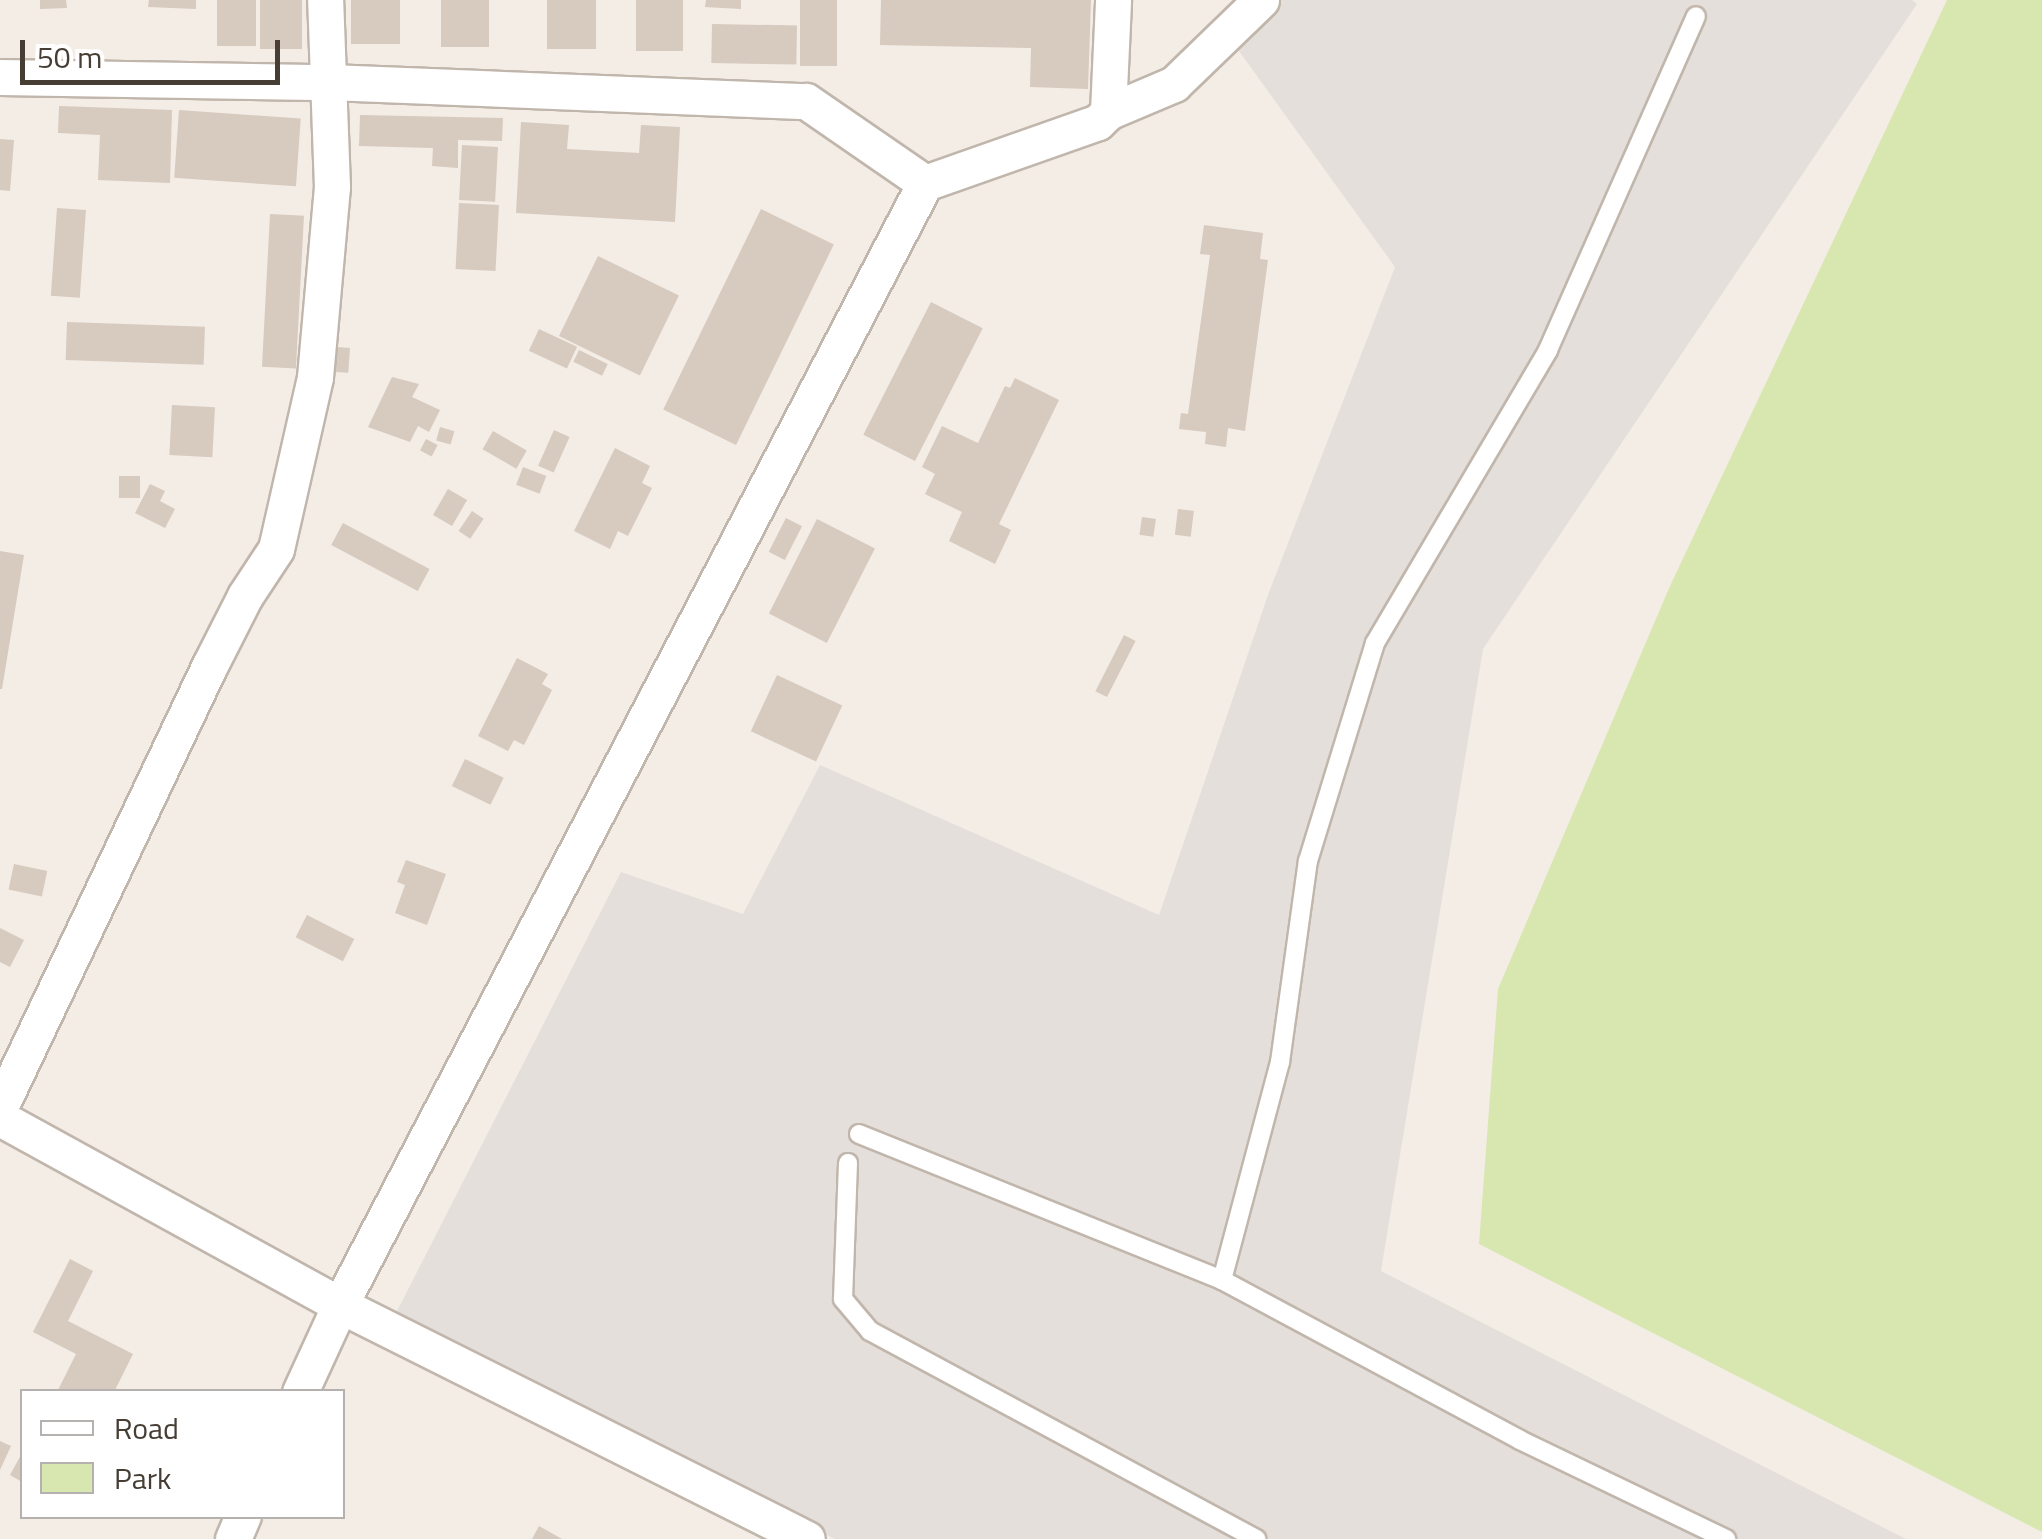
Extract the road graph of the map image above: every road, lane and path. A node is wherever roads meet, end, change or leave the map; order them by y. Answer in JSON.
{"nodes":[{"id":1,"x":326,"y":0,"type":"edge"},
{"id":2,"x":1113,"y":0,"type":"edge"},
{"id":3,"x":1261,"y":0,"type":"edge"},
{"id":4,"x":1696,"y":16,"type":"dead end"},
{"id":5,"x":0,"y":77,"type":"edge"},
{"id":6,"x":329,"y":82,"type":"junction"},
{"id":7,"x":1108,"y":112,"type":"junction"},
{"id":8,"x":925,"y":184,"type":"junction"},
{"id":9,"x":0,"y":1108,"type":"edge"},
{"id":10,"x":0,"y":1118,"type":"edge"},
{"id":11,"x":859,"y":1134,"type":"dead end"},
{"id":12,"x":848,"y":1163,"type":"dead end"},
{"id":13,"x":1222,"y":1280,"type":"junction"},
{"id":14,"x":340,"y":1305,"type":"junction"},
{"id":15,"x":301,"y":1389,"type":"edge"},
{"id":16,"x":763,"y":1528,"type":"edge"},
{"id":17,"x":807,"y":1539,"type":"edge"},
{"id":18,"x":1257,"y":1539,"type":"edge"},
{"id":19,"x":1726,"y":1539,"type":"edge"}],
"edges":[{"from":1,"to":6,"type":"street"},
{"from":2,"to":7,"type":"street"},
{"from":3,"to":7,"type":"street"},
{"from":4,"to":13,"type":"lane"},
{"from":5,"to":6,"type":"street"},
{"from":6,"to":8,"type":"street"},
{"from":6,"to":9,"type":"street"},
{"from":7,"to":8,"type":"street"},
{"from":8,"to":14,"type":"street"},
{"from":10,"to":14,"type":"street"},
{"from":11,"to":13,"type":"lane"},
{"from":12,"to":18,"type":"lane"},
{"from":13,"to":19,"type":"lane"},
{"from":14,"to":15,"type":"street"},
{"from":14,"to":16,"type":"street"},
{"from":16,"to":17,"type":"street"}]}
